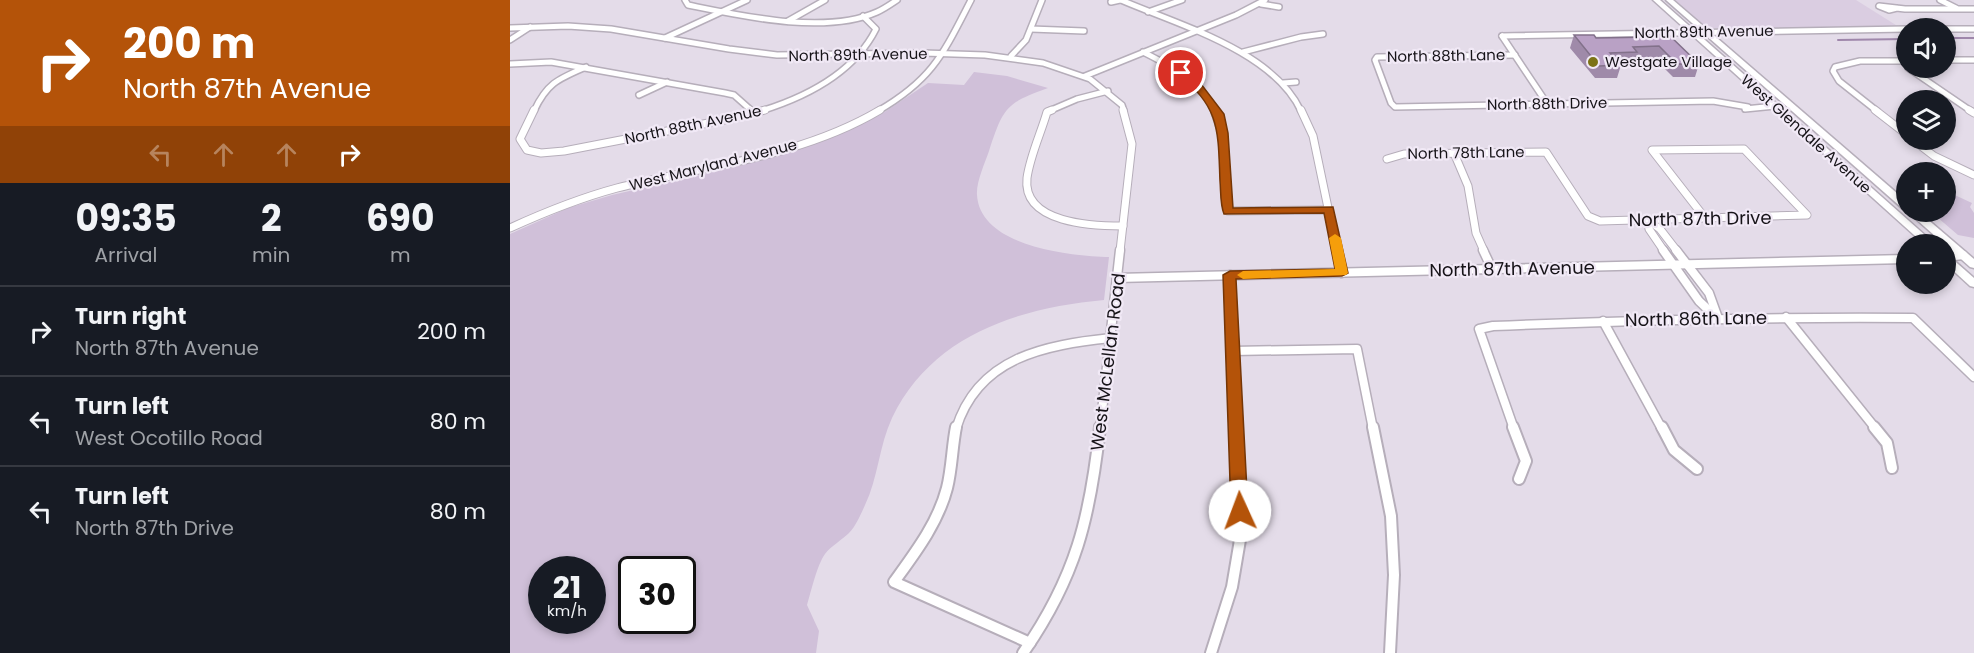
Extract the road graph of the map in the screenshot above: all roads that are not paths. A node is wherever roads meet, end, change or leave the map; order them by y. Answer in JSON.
{"nodes":[{"id":1,"x":685,"y":0,"type":"edge"},
{"id":2,"x":747,"y":0,"type":"edge"},
{"id":3,"x":825,"y":0,"type":"edge"},
{"id":4,"x":897,"y":0,"type":"edge"},
{"id":5,"x":971,"y":0,"type":"edge"},
{"id":6,"x":1042,"y":0,"type":"edge"},
{"id":7,"x":1120,"y":0,"type":"edge"},
{"id":8,"x":1182,"y":0,"type":"edge"},
{"id":9,"x":1656,"y":0,"type":"edge"},
{"id":10,"x":1669,"y":0,"type":"edge"},
{"id":11,"x":1940,"y":0,"type":"edge"},
{"id":12,"x":1111,"y":2,"type":"dead end"},
{"id":13,"x":1263,"y":2,"type":"edge"},
{"id":14,"x":1279,"y":7,"type":"dead end"},
{"id":15,"x":1897,"y":8,"type":"dead end"},
{"id":16,"x":1956,"y":9,"type":"junction"},
{"id":17,"x":1974,"y":9,"type":"edge"},
{"id":18,"x":723,"y":11,"type":"junction"},
{"id":19,"x":1148,"y":12,"type":"junction"},
{"id":20,"x":863,"y":16,"type":"junction"},
{"id":21,"x":788,"y":21,"type":"junction"},
{"id":22,"x":530,"y":27,"type":"junction"},
{"id":23,"x":510,"y":28,"type":"edge"},
{"id":24,"x":1031,"y":29,"type":"junction"},
{"id":25,"x":1896,"y":29,"type":"edge"},
{"id":26,"x":1956,"y":29,"type":"edge"},
{"id":27,"x":1084,"y":31,"type":"dead end"},
{"id":28,"x":1197,"y":31,"type":"junction"},
{"id":29,"x":1974,"y":31,"type":"edge"},
{"id":30,"x":1693,"y":33,"type":"junction"},
{"id":31,"x":1706,"y":33,"type":"junction"},
{"id":32,"x":1323,"y":34,"type":"dead end"},
{"id":33,"x":664,"y":38,"type":"junction"},
{"id":34,"x":510,"y":40,"type":"edge"},
{"id":35,"x":1143,"y":52,"type":"junction"},
{"id":36,"x":1243,"y":52,"type":"junction"},
{"id":37,"x":941,"y":54,"type":"junction"},
{"id":38,"x":858,"y":55,"type":"junction"},
{"id":39,"x":1515,"y":55,"type":"junction"},
{"id":40,"x":1011,"y":56,"type":"junction"},
{"id":41,"x":1956,"y":60,"type":"edge"},
{"id":42,"x":1974,"y":60,"type":"edge"},
{"id":43,"x":1896,"y":61,"type":"edge"},
{"id":44,"x":510,"y":64,"type":"edge"},
{"id":45,"x":586,"y":67,"type":"junction"},
{"id":46,"x":1085,"y":76,"type":"junction"},
{"id":47,"x":1923,"y":78,"type":"edge"},
{"id":48,"x":667,"y":82,"type":"junction"},
{"id":49,"x":1296,"y":82,"type":"dead end"},
{"id":50,"x":1282,"y":83,"type":"junction"},
{"id":51,"x":1108,"y":91,"type":"junction"},
{"id":52,"x":639,"y":95,"type":"dead end"},
{"id":53,"x":1548,"y":105,"type":"junction"},
{"id":54,"x":1775,"y":106,"type":"junction"},
{"id":55,"x":1791,"y":106,"type":"junction"},
{"id":56,"x":1395,"y":107,"type":"joint"},
{"id":57,"x":754,"y":113,"type":"junction"},
{"id":58,"x":1974,"y":113,"type":"edge"},
{"id":59,"x":1896,"y":126,"type":"edge"},
{"id":60,"x":1928,"y":150,"type":"edge"},
{"id":61,"x":1454,"y":153,"type":"junction"},
{"id":62,"x":1387,"y":159,"type":"dead end"},
{"id":63,"x":1974,"y":176,"type":"edge"},
{"id":64,"x":1896,"y":197,"type":"edge"},
{"id":65,"x":1329,"y":210,"type":"junction"},
{"id":66,"x":1705,"y":219,"type":"junction"},
{"id":67,"x":1593,"y":220,"type":"joint"},
{"id":68,"x":1648,"y":220,"type":"junction"},
{"id":69,"x":1925,"y":222,"type":"edge"},
{"id":70,"x":1123,"y":226,"type":"junction"},
{"id":71,"x":510,"y":228,"type":"edge"},
{"id":72,"x":1919,"y":234,"type":"edge"},
{"id":73,"x":1963,"y":255,"type":"junction"},
{"id":74,"x":1956,"y":256,"type":"edge"},
{"id":75,"x":1896,"y":259,"type":"edge"},
{"id":76,"x":1685,"y":264,"type":"junction"},
{"id":77,"x":1674,"y":265,"type":"junction"},
{"id":78,"x":1974,"y":265,"type":"edge"},
{"id":79,"x":1956,"y":267,"type":"edge"},
{"id":80,"x":1492,"y":269,"type":"junction"},
{"id":81,"x":1342,"y":273,"type":"junction"},
{"id":82,"x":1230,"y":275,"type":"junction"},
{"id":83,"x":1118,"y":278,"type":"junction"},
{"id":84,"x":1974,"y":284,"type":"edge"},
{"id":85,"x":1709,"y":293,"type":"junction"},
{"id":86,"x":1694,"y":294,"type":"junction"},
{"id":87,"x":1786,"y":317,"type":"junction"},
{"id":88,"x":1718,"y":319,"type":"junction"},
{"id":89,"x":1603,"y":321,"type":"junction"},
{"id":90,"x":1111,"y":338,"type":"junction"},
{"id":91,"x":1233,"y":351,"type":"junction"},
{"id":92,"x":1974,"y":377,"type":"edge"},
{"id":93,"x":1892,"y":468,"type":"dead end"},
{"id":94,"x":1697,"y":469,"type":"dead end"},
{"id":95,"x":1519,"y":479,"type":"dead end"},
{"id":96,"x":1026,"y":648,"type":"edge"},
{"id":97,"x":1211,"y":653,"type":"edge"},
{"id":98,"x":1390,"y":653,"type":"edge"}],
"edges":[{"from":1,"to":18,"type":"street"},
{"from":2,"to":18,"type":"street"},
{"from":3,"to":21,"type":"street"},
{"from":4,"to":20,"type":"street"},
{"from":5,"to":37,"type":"street","name":"West Maryland Avenue"},
{"from":6,"to":24,"type":"street"},
{"from":7,"to":12,"type":"street"},
{"from":7,"to":19,"type":"street"},
{"from":8,"to":19,"type":"street"},
{"from":9,"to":30,"type":"main road","name":"West Glendale Avenue"},
{"from":10,"to":31,"type":"main road","name":"West Glendale Avenue"},
{"from":11,"to":16,"type":"street"},
{"from":13,"to":14,"type":"street"},
{"from":13,"to":28,"type":"street"},
{"from":15,"to":16,"type":"street"},
{"from":16,"to":17,"type":"street"},
{"from":18,"to":21,"type":"street"},
{"from":18,"to":33,"type":"street"},
{"from":19,"to":28,"type":"street"},
{"from":20,"to":21,"type":"street"},
{"from":20,"to":38,"type":"street","name":"North 88th Avenue"},
{"from":22,"to":23,"type":"street","name":"North 89th Avenue"},
{"from":22,"to":33,"type":"street","name":"North 89th Avenue"},
{"from":22,"to":34,"type":"street"},
{"from":24,"to":27,"type":"street"},
{"from":24,"to":40,"type":"street"},
{"from":25,"to":31,"type":"street","name":"North 89th Avenue"},
{"from":26,"to":29,"type":"street"},
{"from":28,"to":35,"type":"street"},
{"from":28,"to":36,"type":"street"},
{"from":30,"to":31,"type":"street","name":"North 89th Avenue"},
{"from":30,"to":39,"type":"street","name":"North 89th Avenue"},
{"from":30,"to":54,"type":"main road","name":"West Glendale Avenue"},
{"from":31,"to":55,"type":"main road","name":"West Glendale Avenue"},
{"from":32,"to":36,"type":"street"},
{"from":33,"to":38,"type":"street","name":"North 89th Avenue"},
{"from":35,"to":46,"type":"street"},
{"from":35,"to":65,"type":"street"},
{"from":36,"to":50,"type":"street"},
{"from":37,"to":38,"type":"street","name":"North 89th Avenue"},
{"from":37,"to":40,"type":"street","name":"North 89th Avenue"},
{"from":37,"to":71,"type":"street","name":"West Maryland Avenue"},
{"from":38,"to":57,"type":"street","name":"North 88th Avenue"},
{"from":39,"to":53,"type":"street"},
{"from":39,"to":56,"type":"street","name":"North 88th Lane"},
{"from":40,"to":46,"type":"street","name":"North 89th Avenue"},
{"from":41,"to":42,"type":"street"},
{"from":43,"to":59,"type":"street"},
{"from":44,"to":45,"type":"street"},
{"from":45,"to":48,"type":"street"},
{"from":45,"to":57,"type":"street","name":"North 88th Avenue"},
{"from":46,"to":51,"type":"street","name":"West McLellan Road"},
{"from":47,"to":58,"type":"street"},
{"from":48,"to":52,"type":"street"},
{"from":48,"to":57,"type":"street"},
{"from":49,"to":50,"type":"street"},
{"from":50,"to":65,"type":"street"},
{"from":51,"to":70,"type":"street","name":"West McLellan Road"},
{"from":51,"to":70,"type":"street"},
{"from":53,"to":54,"type":"street","name":"North 88th Drive"},
{"from":53,"to":56,"type":"street","name":"North 88th Drive"},
{"from":54,"to":55,"type":"main road"},
{"from":54,"to":72,"type":"main road","name":"West Glendale Avenue"},
{"from":55,"to":64,"type":"main road","name":"West Glendale Avenue"},
{"from":60,"to":63,"type":"street"},
{"from":61,"to":62,"type":"street","name":"North 78th Lane"},
{"from":61,"to":67,"type":"street","name":"North 78th Lane"},
{"from":61,"to":80,"type":"street"},
{"from":65,"to":81,"type":"street"},
{"from":66,"to":66,"type":"street","name":"North 87th Drive"},
{"from":66,"to":68,"type":"street","name":"North 87th Drive"},
{"from":67,"to":68,"type":"street","name":"North 87th Drive"},
{"from":68,"to":76,"type":"street"},
{"from":68,"to":77,"type":"street"},
{"from":69,"to":73,"type":"main road"},
{"from":70,"to":83,"type":"street","name":"West McLellan Road"},
{"from":73,"to":74,"type":"street"},
{"from":73,"to":78,"type":"main road"},
{"from":75,"to":76,"type":"street","name":"North 87th Avenue"},
{"from":76,"to":77,"type":"street","name":"North 87th Avenue"},
{"from":76,"to":85,"type":"street"},
{"from":77,"to":80,"type":"street","name":"North 87th Avenue"},
{"from":77,"to":86,"type":"street"},
{"from":79,"to":84,"type":"main road"},
{"from":80,"to":81,"type":"street","name":"North 87th Avenue"},
{"from":81,"to":82,"type":"street","name":"North 87th Avenue"},
{"from":82,"to":83,"type":"street","name":"North 87th Avenue"},
{"from":82,"to":91,"type":"street"},
{"from":83,"to":90,"type":"street","name":"West McLellan Road"},
{"from":85,"to":86,"type":"street"},
{"from":85,"to":88,"type":"street"},
{"from":86,"to":88,"type":"street"},
{"from":87,"to":88,"type":"street","name":"North 86th Lane"},
{"from":87,"to":92,"type":"street","name":"North 86th Lane"},
{"from":87,"to":93,"type":"street"},
{"from":88,"to":89,"type":"street","name":"North 86th Lane"},
{"from":89,"to":94,"type":"street"},
{"from":89,"to":95,"type":"street","name":"North 86th Lane"},
{"from":90,"to":96,"type":"street","name":"West McLellan Road"},
{"from":90,"to":96,"type":"street"},
{"from":91,"to":97,"type":"street"},
{"from":91,"to":98,"type":"street"}]}
